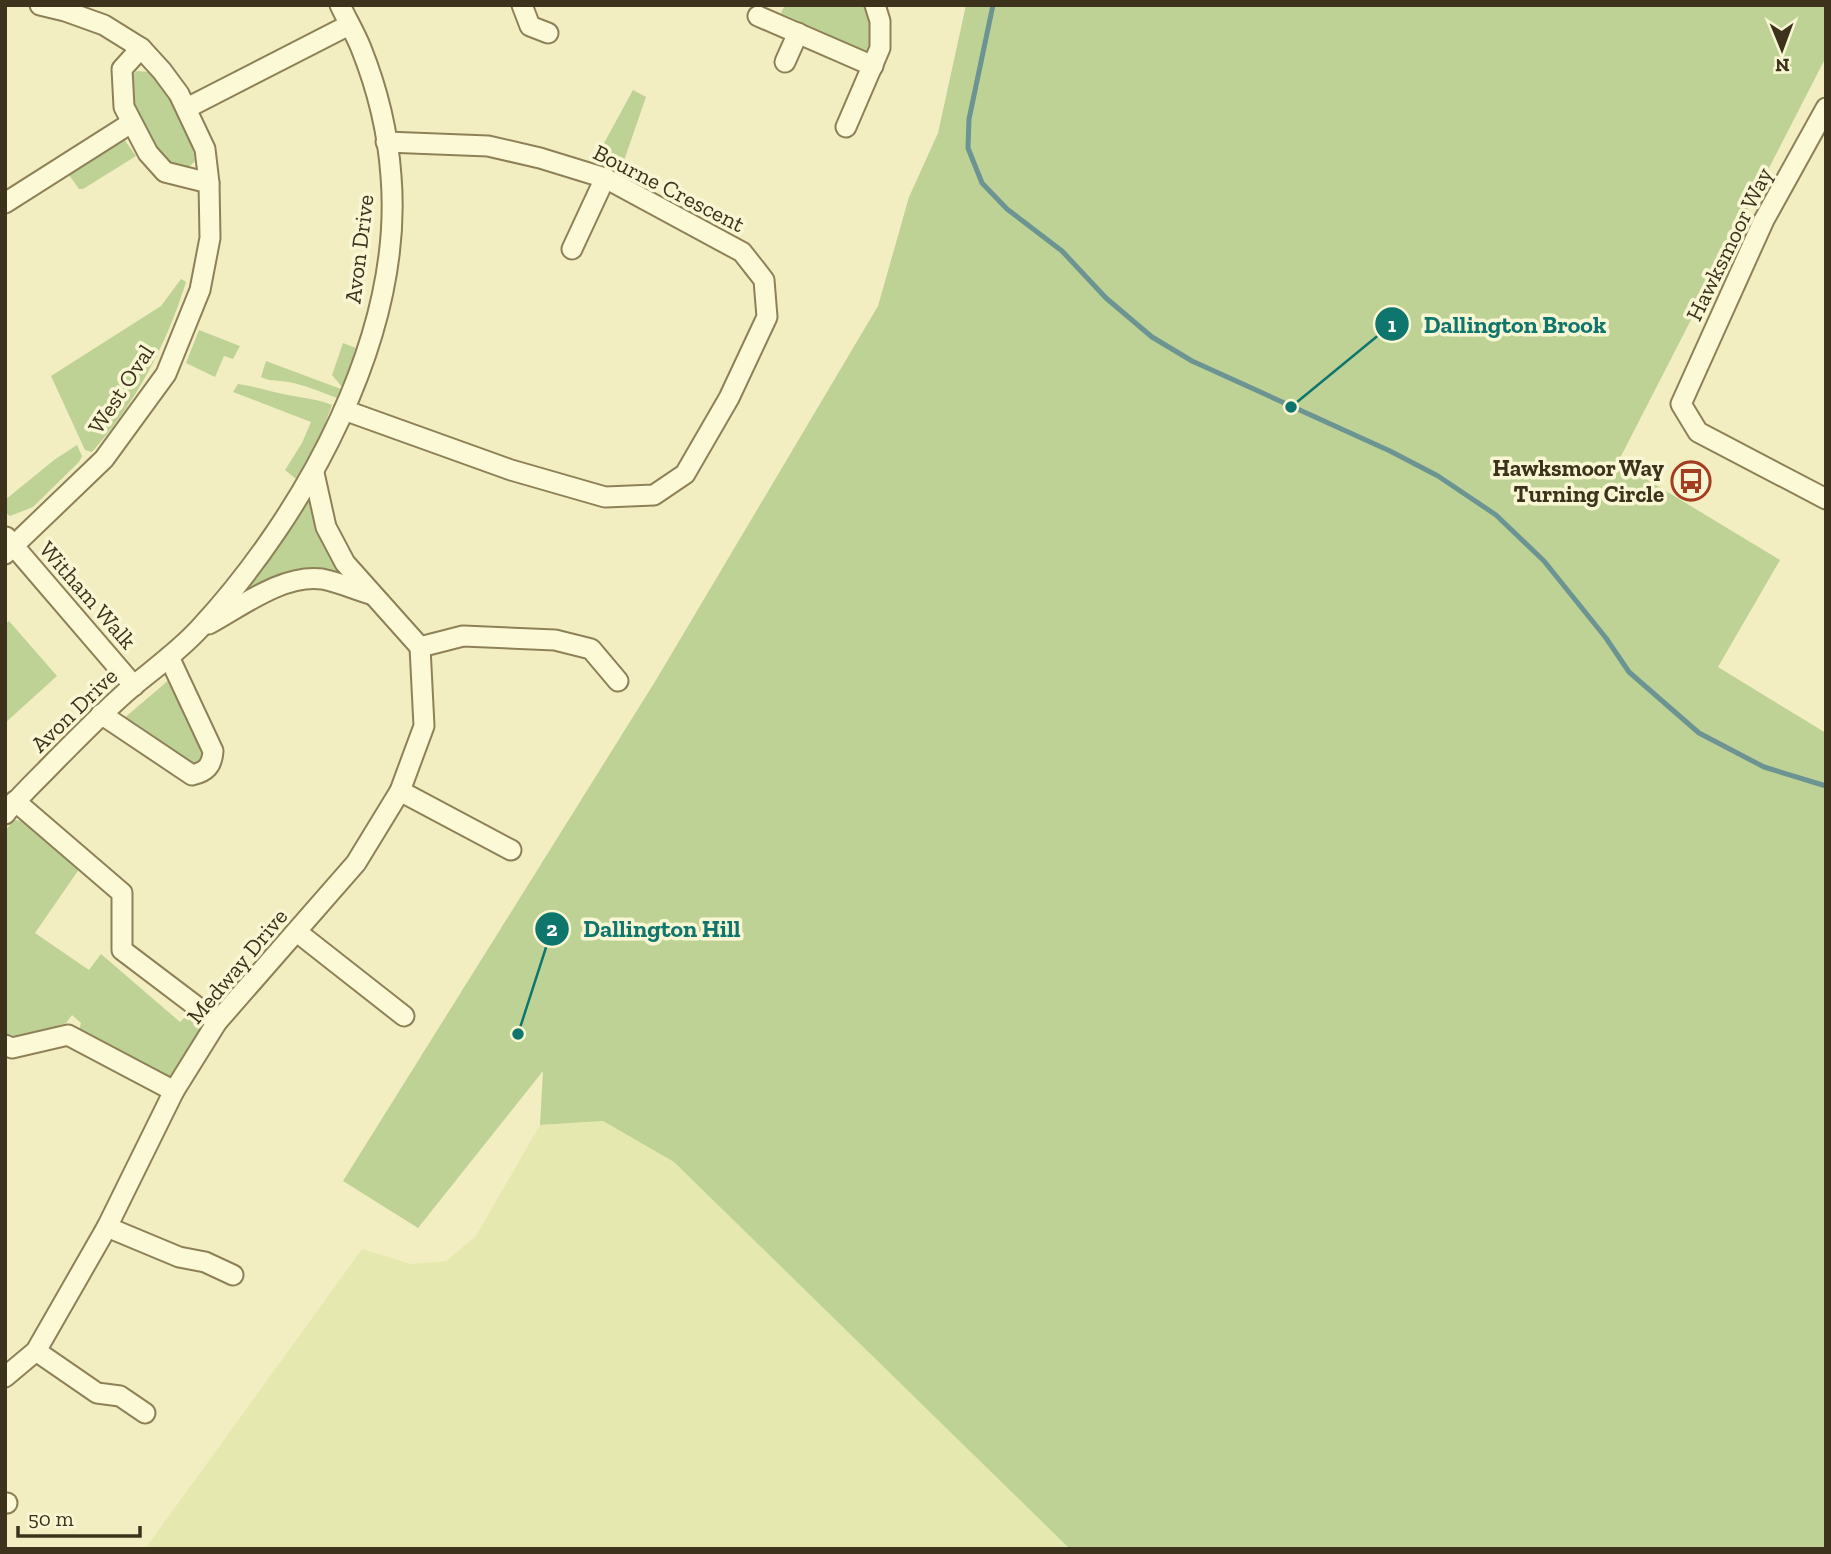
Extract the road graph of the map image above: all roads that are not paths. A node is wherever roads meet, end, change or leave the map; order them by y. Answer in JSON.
{"nodes":[{"id":1,"x":40,"y":5,"type":"edge"},
{"id":2,"x":340,"y":5,"type":"edge"},
{"id":3,"x":522,"y":5,"type":"edge"},
{"id":4,"x":875,"y":5,"type":"edge"},
{"id":5,"x":758,"y":16,"type":"dead end"},
{"id":6,"x":349,"y":25,"type":"junction"},
{"id":7,"x":548,"y":33,"type":"dead end"},
{"id":8,"x":797,"y":33,"type":"junction"},
{"id":9,"x":141,"y":48,"type":"junction"},
{"id":10,"x":785,"y":62,"type":"dead end"},
{"id":11,"x":873,"y":66,"type":"junction"},
{"id":12,"x":187,"y":108,"type":"junction"},
{"id":13,"x":1826,"y":108,"type":"edge"},
{"id":14,"x":131,"y":122,"type":"junction"},
{"id":15,"x":846,"y":127,"type":"dead end"},
{"id":16,"x":386,"y":142,"type":"junction"},
{"id":17,"x":605,"y":178,"type":"junction"},
{"id":18,"x":209,"y":183,"type":"junction"},
{"id":19,"x":5,"y":203,"type":"edge"},
{"id":20,"x":572,"y":249,"type":"dead end"},
{"id":21,"x":344,"y":410,"type":"junction"},
{"id":22,"x":314,"y":473,"type":"junction"},
{"id":23,"x":1826,"y":499,"type":"edge"},
{"id":24,"x":8,"y":546,"type":"edge"},
{"id":25,"x":371,"y":594,"type":"junction"},
{"id":26,"x":200,"y":629,"type":"junction"},
{"id":27,"x":420,"y":647,"type":"junction"},
{"id":28,"x":169,"y":657,"type":"junction"},
{"id":29,"x":618,"y":681,"type":"dead end"},
{"id":30,"x":134,"y":686,"type":"junction"},
{"id":31,"x":101,"y":714,"type":"junction"},
{"id":32,"x":400,"y":791,"type":"junction"},
{"id":33,"x":10,"y":808,"type":"edge"},
{"id":34,"x":511,"y":850,"type":"dead end"},
{"id":35,"x":297,"y":932,"type":"junction"},
{"id":36,"x":404,"y":1016,"type":"dead end"},
{"id":37,"x":217,"y":1023,"type":"junction"},
{"id":38,"x":5,"y":1045,"type":"edge"},
{"id":39,"x":174,"y":1091,"type":"junction"},
{"id":40,"x":107,"y":1227,"type":"junction"},
{"id":41,"x":233,"y":1275,"type":"dead end"},
{"id":42,"x":36,"y":1351,"type":"junction"},
{"id":43,"x":5,"y":1377,"type":"edge"},
{"id":44,"x":145,"y":1413,"type":"dead end"}],
"edges":[{"from":1,"to":9,"type":"street","name":"West Oval"},
{"from":2,"to":6,"type":"street","name":"Avon Drive"},
{"from":3,"to":7,"type":"street"},
{"from":4,"to":11,"type":"street"},
{"from":5,"to":8,"type":"street"},
{"from":6,"to":12,"type":"street"},
{"from":6,"to":16,"type":"street","name":"Avon Drive"},
{"from":8,"to":10,"type":"street"},
{"from":8,"to":11,"type":"street"},
{"from":9,"to":12,"type":"street","name":"West Oval"},
{"from":9,"to":14,"type":"street"},
{"from":11,"to":15,"type":"street"},
{"from":12,"to":18,"type":"street","name":"West Oval"},
{"from":13,"to":23,"type":"street","name":"Hawksmoor Way"},
{"from":14,"to":18,"type":"street"},
{"from":14,"to":19,"type":"street"},
{"from":16,"to":17,"type":"street","name":"Bourne Crescent"},
{"from":16,"to":21,"type":"street","name":"Avon Drive"},
{"from":17,"to":20,"type":"street"},
{"from":17,"to":21,"type":"street","name":"Bourne Crescent"},
{"from":18,"to":24,"type":"street","name":"West Oval"},
{"from":21,"to":22,"type":"street","name":"Avon Drive"},
{"from":22,"to":25,"type":"street"},
{"from":22,"to":26,"type":"street","name":"Avon Drive"},
{"from":24,"to":30,"type":"street","name":"Witham Walk"},
{"from":25,"to":26,"type":"street","name":"Avon Drive"},
{"from":25,"to":27,"type":"street"},
{"from":26,"to":28,"type":"street","name":"Avon Drive"},
{"from":27,"to":29,"type":"street"},
{"from":27,"to":32,"type":"street","name":"Medway Drive"},
{"from":28,"to":30,"type":"street","name":"Avon Drive"},
{"from":28,"to":31,"type":"street"},
{"from":30,"to":31,"type":"street","name":"Avon Drive"},
{"from":31,"to":33,"type":"street","name":"Avon Drive"},
{"from":32,"to":34,"type":"street"},
{"from":32,"to":35,"type":"street","name":"Medway Drive"},
{"from":33,"to":37,"type":"street"},
{"from":35,"to":36,"type":"street"},
{"from":35,"to":37,"type":"street","name":"Medway Drive"},
{"from":37,"to":39,"type":"street","name":"Medway Drive"},
{"from":38,"to":39,"type":"street"},
{"from":39,"to":40,"type":"street","name":"Medway Drive"},
{"from":40,"to":41,"type":"street"},
{"from":40,"to":42,"type":"street","name":"Medway Drive"},
{"from":42,"to":43,"type":"street","name":"Medway Drive"},
{"from":42,"to":44,"type":"street"}]}
